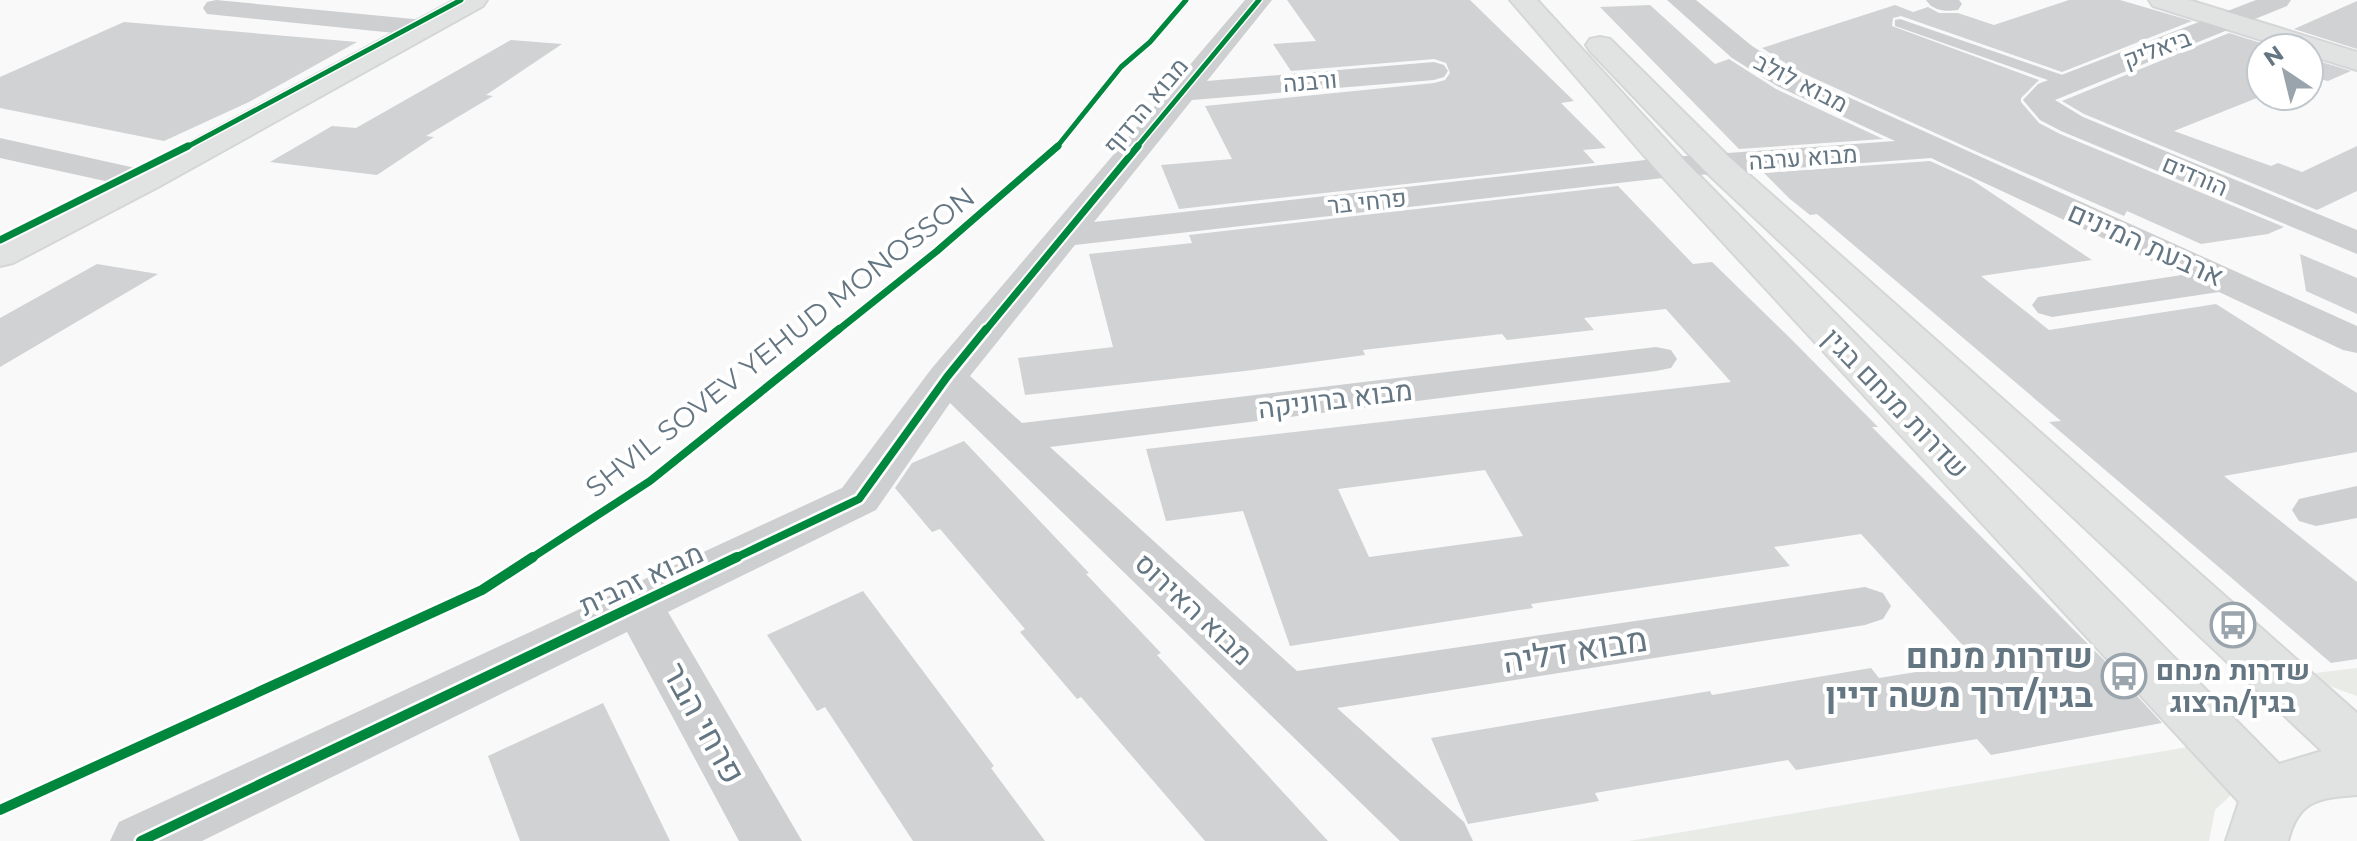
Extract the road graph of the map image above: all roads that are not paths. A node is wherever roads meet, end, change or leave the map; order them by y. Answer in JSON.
{"nodes":[{"id":1,"x":474,"y":0,"type":"edge"},
{"id":2,"x":1259,"y":0,"type":"edge"},
{"id":3,"x":1523,"y":0,"type":"edge"},
{"id":4,"x":1556,"y":0,"type":"edge"},
{"id":5,"x":1680,"y":0,"type":"edge"},
{"id":6,"x":2162,"y":0,"type":"edge"},
{"id":7,"x":2278,"y":0,"type":"edge"},
{"id":8,"x":216,"y":8,"type":"dead end"},
{"id":9,"x":2231,"y":21,"type":"junction"},
{"id":10,"x":1900,"y":23,"type":"dead end"},
{"id":11,"x":424,"y":28,"type":"junction"},
{"id":12,"x":2357,"y":61,"type":"edge"},
{"id":13,"x":1434,"y":71,"type":"dead end"},
{"id":14,"x":2068,"y":82,"type":"junction"},
{"id":15,"x":1185,"y":92,"type":"junction"},
{"id":16,"x":2038,"y":100,"type":"joint"},
{"id":17,"x":0,"y":148,"type":"edge"},
{"id":18,"x":1935,"y":148,"type":"junction"},
{"id":19,"x":1717,"y":164,"type":"junction"},
{"id":20,"x":1672,"y":167,"type":"junction"},
{"id":21,"x":146,"y":180,"type":"junction"},
{"id":22,"x":1062,"y":236,"type":"junction"},
{"id":23,"x":2357,"y":243,"type":"edge"},
{"id":24,"x":0,"y":255,"type":"edge"},
{"id":25,"x":2225,"y":280,"type":"junction"},
{"id":26,"x":2052,"y":305,"type":"dead end"},
{"id":27,"x":2357,"y":341,"type":"edge"},
{"id":28,"x":1656,"y":359,"type":"dead end"},
{"id":29,"x":947,"y":377,"type":"junction"},
{"id":30,"x":1013,"y":438,"type":"junction"},
{"id":31,"x":638,"y":605,"type":"junction"},
{"id":32,"x":1865,"y":606,"type":"dead end"},
{"id":33,"x":1285,"y":694,"type":"junction"},
{"id":34,"x":2357,"y":748,"type":"edge"},
{"id":35,"x":2357,"y":771,"type":"edge"},
{"id":36,"x":2266,"y":820,"type":"edge"},
{"id":37,"x":141,"y":841,"type":"edge"},
{"id":38,"x":771,"y":841,"type":"edge"},
{"id":39,"x":1442,"y":841,"type":"edge"}],
"edges":[{"from":1,"to":11,"type":"street"},
{"from":2,"to":15,"type":"street","name":"מבוא הרדוף"},
{"from":3,"to":20,"type":"street","name":"שדרות מנחם בגין"},
{"from":4,"to":19,"type":"street","name":"שדרות מנחם בגין"},
{"from":5,"to":18,"type":"street","name":"מבוא לולב"},
{"from":6,"to":9,"type":"street"},
{"from":7,"to":9,"type":"street","name":"ביאליק"},
{"from":8,"to":11,"type":"street"},
{"from":9,"to":12,"type":"street"},
{"from":9,"to":14,"type":"street","name":"ביאליק"},
{"from":10,"to":14,"type":"lane"},
{"from":11,"to":21,"type":"street"},
{"from":13,"to":15,"type":"street","name":"ורבנה"},
{"from":14,"to":16,"type":"street","name":"ביאליק"},
{"from":15,"to":22,"type":"street","name":"מבוא הרדוף"},
{"from":16,"to":23,"type":"street","name":"הורדים"},
{"from":17,"to":21,"type":"street"},
{"from":18,"to":19,"type":"street","name":"מבוא ערבה"},
{"from":18,"to":25,"type":"street","name":"ארבעת המינים"},
{"from":19,"to":20,"type":"street","name":"מבוא ערבה"},
{"from":19,"to":34,"type":"street","name":"שדרות מנחם בגין"},
{"from":20,"to":22,"type":"street","name":"פרחי בר"},
{"from":20,"to":36,"type":"street","name":"שדרות מנחם בגין"},
{"from":21,"to":24,"type":"street"},
{"from":22,"to":29,"type":"street","name":"מבוא זהבית"},
{"from":25,"to":26,"type":"street"},
{"from":25,"to":27,"type":"street","name":"ארבעת המינים"},
{"from":28,"to":30,"type":"street","name":"מבוא ברוניקה"},
{"from":29,"to":30,"type":"street","name":"מבוא האירוס"},
{"from":29,"to":31,"type":"street","name":"מבוא זהבית"},
{"from":30,"to":33,"type":"street","name":"מבוא האירוס"},
{"from":31,"to":37,"type":"street","name":"מבוא זהבית"},
{"from":31,"to":38,"type":"street","name":"פרחי הבר"},
{"from":32,"to":33,"type":"street","name":"מבוא דליה"},
{"from":33,"to":39,"type":"street","name":"מבוא האירוס"},
{"from":35,"to":36,"type":"street"}]}
